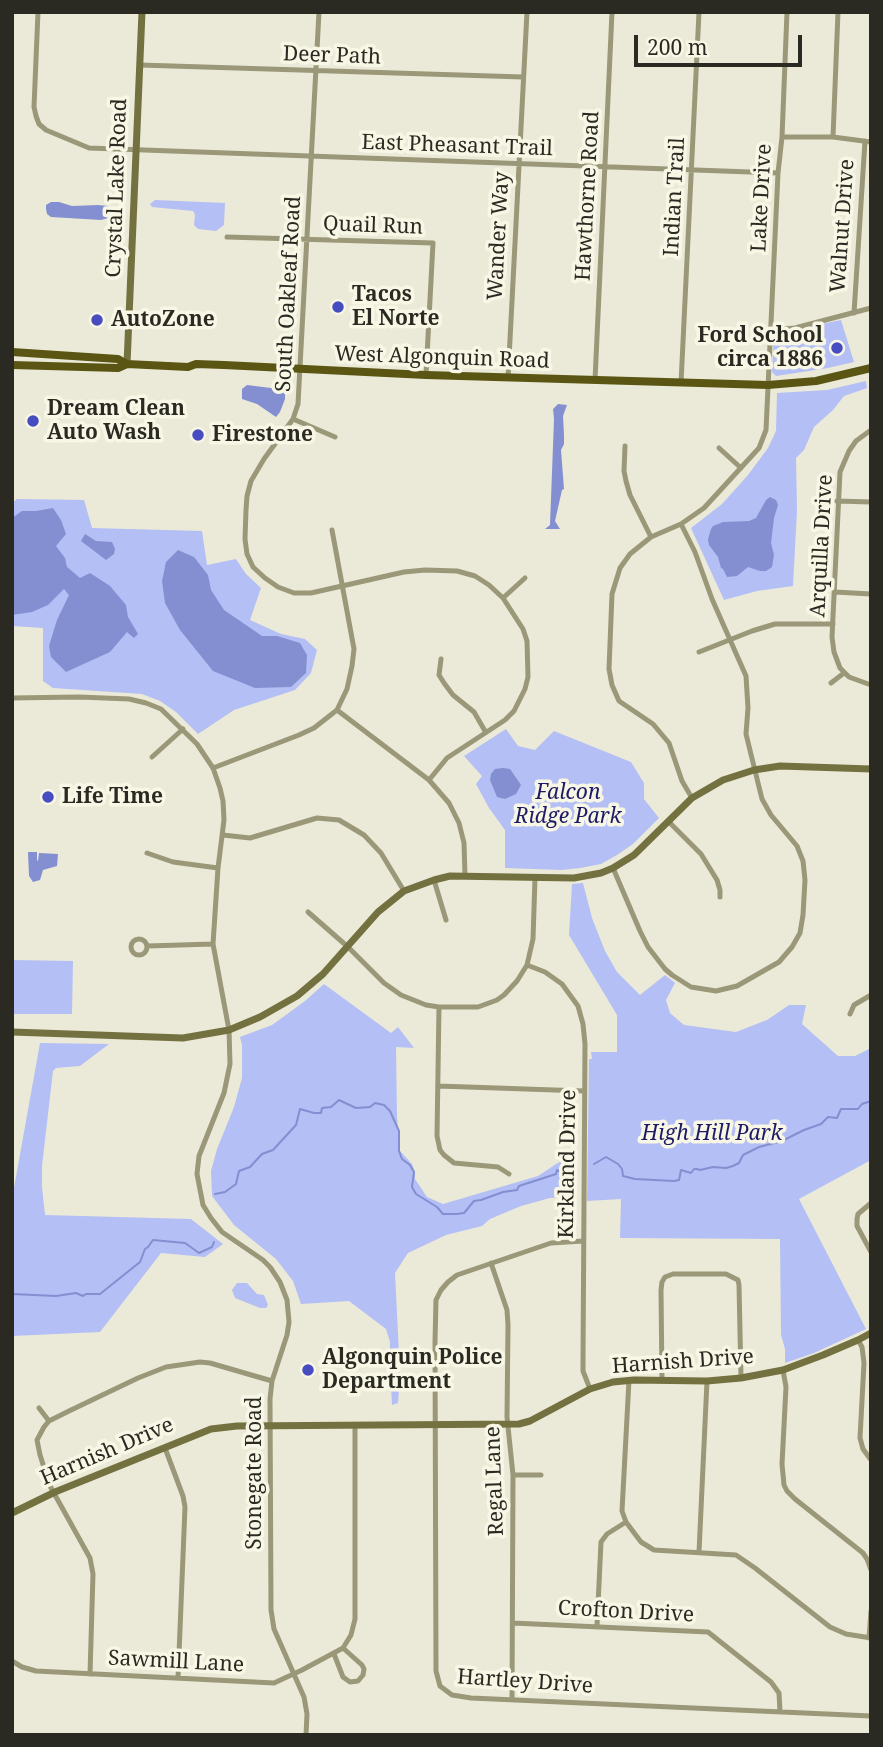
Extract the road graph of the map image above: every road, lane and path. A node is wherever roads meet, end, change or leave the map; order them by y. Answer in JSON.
{"nodes":[{"id":1,"x":38,"y":12,"type":"edge"},
{"id":2,"x":142,"y":12,"type":"edge"},
{"id":3,"x":318,"y":12,"type":"edge"},
{"id":4,"x":527,"y":12,"type":"edge"},
{"id":5,"x":612,"y":12,"type":"edge"},
{"id":6,"x":699,"y":12,"type":"edge"},
{"id":7,"x":787,"y":12,"type":"edge"},
{"id":8,"x":838,"y":12,"type":"edge"},
{"id":9,"x":140,"y":65,"type":"junction"},
{"id":10,"x":316,"y":71,"type":"junction"},
{"id":11,"x":523,"y":76,"type":"junction"},
{"id":12,"x":782,"y":137,"type":"junction"},
{"id":13,"x":833,"y":137,"type":"junction"},
{"id":14,"x":868,"y":141,"type":"edge"},
{"id":15,"x":135,"y":150,"type":"junction"},
{"id":16,"x":312,"y":158,"type":"junction"},
{"id":17,"x":518,"y":163,"type":"junction"},
{"id":18,"x":605,"y":167,"type":"junction"},
{"id":19,"x":692,"y":170,"type":"junction"},
{"id":20,"x":778,"y":173,"type":"junction"},
{"id":21,"x":227,"y":237,"type":"dead end"},
{"id":22,"x":307,"y":239,"type":"junction"},
{"id":23,"x":871,"y":308,"type":"edge"},
{"id":24,"x":854,"y":313,"type":"junction"},
{"id":25,"x":771,"y":330,"type":"junction"},
{"id":26,"x":12,"y":352,"type":"edge"},
{"id":27,"x":127,"y":364,"type":"junction"},
{"id":28,"x":12,"y":365,"type":"edge"},
{"id":29,"x":871,"y":368,"type":"edge"},
{"id":30,"x":300,"y":370,"type":"junction"},
{"id":31,"x":426,"y":375,"type":"junction"},
{"id":32,"x":508,"y":378,"type":"junction"},
{"id":33,"x":594,"y":380,"type":"junction"},
{"id":34,"x":681,"y":384,"type":"junction"},
{"id":35,"x":768,"y":385,"type":"junction"},
{"id":36,"x":293,"y":419,"type":"junction"},
{"id":37,"x":871,"y":430,"type":"edge"},
{"id":38,"x":335,"y":436,"type":"dead end"},
{"id":39,"x":625,"y":446,"type":"dead end"},
{"id":40,"x":719,"y":449,"type":"dead end"},
{"id":41,"x":741,"y":468,"type":"junction"},
{"id":42,"x":837,"y":501,"type":"junction"},
{"id":43,"x":871,"y":502,"type":"edge"},
{"id":44,"x":681,"y":524,"type":"junction"},
{"id":45,"x":332,"y":530,"type":"dead end"},
{"id":46,"x":651,"y":537,"type":"junction"},
{"id":47,"x":525,"y":578,"type":"dead end"},
{"id":48,"x":341,"y":586,"type":"junction"},
{"id":49,"x":835,"y":592,"type":"junction"},
{"id":50,"x":871,"y":594,"type":"edge"},
{"id":51,"x":503,"y":598,"type":"junction"},
{"id":52,"x":833,"y":624,"type":"junction"},
{"id":53,"x":730,"y":639,"type":"junction"},
{"id":54,"x":699,"y":652,"type":"dead end"},
{"id":55,"x":441,"y":659,"type":"dead end"},
{"id":56,"x":844,"y":673,"type":"junction"},
{"id":57,"x":831,"y":683,"type":"dead end"},
{"id":58,"x":871,"y":685,"type":"edge"},
{"id":59,"x":12,"y":698,"type":"edge"},
{"id":60,"x":337,"y":710,"type":"junction"},
{"id":61,"x":183,"y":729,"type":"junction"},
{"id":62,"x":485,"y":732,"type":"junction"},
{"id":63,"x":152,"y":757,"type":"dead end"},
{"id":64,"x":213,"y":768,"type":"junction"},
{"id":65,"x":871,"y":769,"type":"edge"},
{"id":66,"x":754,"y":770,"type":"junction"},
{"id":67,"x":429,"y":780,"type":"junction"},
{"id":68,"x":692,"y":798,"type":"junction"},
{"id":69,"x":668,"y":821,"type":"junction"},
{"id":70,"x":223,"y":835,"type":"junction"},
{"id":71,"x":147,"y":853,"type":"dead end"},
{"id":72,"x":218,"y":868,"type":"junction"},
{"id":73,"x":613,"y":868,"type":"junction"},
{"id":74,"x":465,"y":876,"type":"junction"},
{"id":75,"x":535,"y":878,"type":"junction"},
{"id":76,"x":434,"y":880,"type":"junction"},
{"id":77,"x":404,"y":891,"type":"junction"},
{"id":78,"x":720,"y":897,"type":"dead end"},
{"id":79,"x":308,"y":912,"type":"dead end"},
{"id":80,"x":446,"y":920,"type":"dead end"},
{"id":81,"x":213,"y":944,"type":"junction"},
{"id":82,"x":147,"y":946,"type":"dead end"},
{"id":83,"x":348,"y":947,"type":"junction"},
{"id":84,"x":527,"y":965,"type":"junction"},
{"id":85,"x":871,"y":995,"type":"edge"},
{"id":86,"x":439,"y":1007,"type":"junction"},
{"id":87,"x":850,"y":1014,"type":"dead end"},
{"id":88,"x":229,"y":1030,"type":"junction"},
{"id":89,"x":12,"y":1032,"type":"edge"},
{"id":90,"x":438,"y":1086,"type":"junction"},
{"id":91,"x":584,"y":1091,"type":"junction"},
{"id":92,"x":509,"y":1174,"type":"dead end"},
{"id":93,"x":871,"y":1203,"type":"edge"},
{"id":94,"x":583,"y":1241,"type":"junction"},
{"id":95,"x":871,"y":1252,"type":"edge"},
{"id":96,"x":491,"y":1263,"type":"junction"},
{"id":97,"x":871,"y":1333,"type":"edge"},
{"id":98,"x":858,"y":1340,"type":"junction"},
{"id":99,"x":783,"y":1370,"type":"junction"},
{"id":100,"x":741,"y":1378,"type":"junction"},
{"id":101,"x":629,"y":1380,"type":"junction"},
{"id":102,"x":662,"y":1380,"type":"junction"},
{"id":103,"x":272,"y":1381,"type":"junction"},
{"id":104,"x":707,"y":1381,"type":"junction"},
{"id":105,"x":590,"y":1389,"type":"junction"},
{"id":106,"x":39,"y":1408,"type":"dead end"},
{"id":107,"x":49,"y":1421,"type":"junction"},
{"id":108,"x":355,"y":1425,"type":"junction"},
{"id":109,"x":435,"y":1425,"type":"junction"},
{"id":110,"x":509,"y":1425,"type":"junction"},
{"id":111,"x":270,"y":1426,"type":"junction"},
{"id":112,"x":165,"y":1448,"type":"junction"},
{"id":113,"x":871,"y":1460,"type":"edge"},
{"id":114,"x":513,"y":1475,"type":"junction"},
{"id":115,"x":541,"y":1475,"type":"dead end"},
{"id":116,"x":55,"y":1492,"type":"junction"},
{"id":117,"x":12,"y":1513,"type":"edge"},
{"id":118,"x":626,"y":1522,"type":"junction"},
{"id":119,"x":699,"y":1552,"type":"junction"},
{"id":120,"x":871,"y":1570,"type":"edge"},
{"id":121,"x":871,"y":1611,"type":"edge"},
{"id":122,"x":513,"y":1623,"type":"junction"},
{"id":123,"x":597,"y":1626,"type":"junction"},
{"id":124,"x":870,"y":1638,"type":"edge"},
{"id":125,"x":343,"y":1648,"type":"junction"},
{"id":126,"x":334,"y":1654,"type":"junction"},
{"id":127,"x":12,"y":1661,"type":"edge"},
{"id":128,"x":294,"y":1673,"type":"junction"},
{"id":129,"x":90,"y":1674,"type":"junction"},
{"id":130,"x":178,"y":1678,"type":"junction"},
{"id":131,"x":512,"y":1700,"type":"junction"},
{"id":132,"x":780,"y":1712,"type":"junction"},
{"id":133,"x":871,"y":1716,"type":"edge"},
{"id":134,"x":306,"y":1735,"type":"edge"}],
"edges":[{"from":1,"to":15,"type":"street","name":"East Pheasant Trail"},
{"from":2,"to":9,"type":"street","name":"Crystal Lake Road"},
{"from":3,"to":10,"type":"street","name":"South Oakleaf Road"},
{"from":4,"to":11,"type":"street","name":"Wander Way"},
{"from":5,"to":18,"type":"street","name":"Hawthorne Road"},
{"from":6,"to":19,"type":"street","name":"Indian Trail"},
{"from":7,"to":12,"type":"street","name":"Lake Drive"},
{"from":8,"to":13,"type":"street"},
{"from":9,"to":10,"type":"street","name":"Deer Path"},
{"from":9,"to":15,"type":"street","name":"Crystal Lake Road"},
{"from":10,"to":11,"type":"street","name":"Deer Path"},
{"from":10,"to":16,"type":"street","name":"South Oakleaf Road"},
{"from":11,"to":17,"type":"street","name":"Wander Way"},
{"from":12,"to":13,"type":"street"},
{"from":12,"to":20,"type":"street","name":"Lake Drive"},
{"from":13,"to":14,"type":"street"},
{"from":14,"to":24,"type":"street","name":"Walnut Drive"},
{"from":15,"to":16,"type":"street","name":"East Pheasant Trail"},
{"from":15,"to":27,"type":"street","name":"Crystal Lake Road"},
{"from":16,"to":17,"type":"street","name":"East Pheasant Trail"},
{"from":16,"to":22,"type":"street","name":"South Oakleaf Road"},
{"from":17,"to":18,"type":"street","name":"East Pheasant Trail"},
{"from":17,"to":32,"type":"street","name":"Wander Way"},
{"from":18,"to":19,"type":"street","name":"East Pheasant Trail"},
{"from":18,"to":33,"type":"street","name":"Hawthorne Road"},
{"from":19,"to":20,"type":"street","name":"East Pheasant Trail"},
{"from":19,"to":34,"type":"street","name":"Indian Trail"},
{"from":20,"to":25,"type":"street","name":"Lake Drive"},
{"from":21,"to":22,"type":"street","name":"Quail Run"},
{"from":22,"to":30,"type":"street","name":"South Oakleaf Road"},
{"from":22,"to":31,"type":"street","name":"Quail Run"},
{"from":23,"to":24,"type":"street"},
{"from":24,"to":25,"type":"street"},
{"from":25,"to":35,"type":"street","name":"Lake Drive"},
{"from":26,"to":27,"type":"main road"},
{"from":27,"to":28,"type":"main road","name":"West Algonquin Road"},
{"from":27,"to":30,"type":"main road","name":"West Algonquin Road"},
{"from":29,"to":35,"type":"main road","name":"West Algonquin Road"},
{"from":30,"to":31,"type":"main road","name":"West Algonquin Road"},
{"from":30,"to":36,"type":"street","name":"South Oakleaf Road"},
{"from":31,"to":32,"type":"main road","name":"West Algonquin Road"},
{"from":32,"to":33,"type":"main road","name":"West Algonquin Road"},
{"from":33,"to":34,"type":"main road","name":"West Algonquin Road"},
{"from":34,"to":35,"type":"main road","name":"West Algonquin Road"},
{"from":35,"to":41,"type":"street","name":"Lake Drive"},
{"from":36,"to":38,"type":"street"},
{"from":36,"to":48,"type":"street","name":"South Oakleaf Road"},
{"from":37,"to":42,"type":"street","name":"Arquilla Drive"},
{"from":39,"to":46,"type":"street"},
{"from":40,"to":41,"type":"street"},
{"from":41,"to":44,"type":"street","name":"Lake Drive"},
{"from":42,"to":43,"type":"street"},
{"from":42,"to":49,"type":"street","name":"Arquilla Drive"},
{"from":44,"to":46,"type":"street","name":"Lake Drive"},
{"from":44,"to":53,"type":"street"},
{"from":45,"to":48,"type":"street"},
{"from":46,"to":68,"type":"street"},
{"from":47,"to":51,"type":"street"},
{"from":48,"to":51,"type":"street","name":"South Oakleaf Road"},
{"from":48,"to":60,"type":"street"},
{"from":49,"to":50,"type":"street"},
{"from":49,"to":52,"type":"street","name":"Arquilla Drive"},
{"from":51,"to":62,"type":"street","name":"South Oakleaf Road"},
{"from":52,"to":53,"type":"street"},
{"from":52,"to":56,"type":"street","name":"Arquilla Drive"},
{"from":53,"to":54,"type":"street"},
{"from":53,"to":66,"type":"street"},
{"from":55,"to":62,"type":"street"},
{"from":56,"to":57,"type":"street"},
{"from":56,"to":58,"type":"street"},
{"from":59,"to":61,"type":"street","name":"Stonegate Road"},
{"from":60,"to":64,"type":"street"},
{"from":60,"to":67,"type":"street"},
{"from":61,"to":63,"type":"street"},
{"from":61,"to":64,"type":"street","name":"Stonegate Road"},
{"from":62,"to":67,"type":"street","name":"South Oakleaf Road"},
{"from":64,"to":70,"type":"street","name":"Stonegate Road"},
{"from":65,"to":66,"type":"street"},
{"from":66,"to":68,"type":"street"},
{"from":66,"to":73,"type":"street"},
{"from":67,"to":74,"type":"street"},
{"from":68,"to":69,"type":"street"},
{"from":69,"to":73,"type":"street"},
{"from":69,"to":78,"type":"street"},
{"from":70,"to":72,"type":"street","name":"Stonegate Road"},
{"from":70,"to":77,"type":"street"},
{"from":71,"to":72,"type":"street"},
{"from":72,"to":81,"type":"street","name":"Stonegate Road"},
{"from":73,"to":75,"type":"street"},
{"from":74,"to":75,"type":"street"},
{"from":74,"to":76,"type":"street"},
{"from":75,"to":84,"type":"street"},
{"from":76,"to":77,"type":"street"},
{"from":76,"to":80,"type":"street"},
{"from":77,"to":83,"type":"street"},
{"from":79,"to":83,"type":"street"},
{"from":81,"to":82,"type":"street"},
{"from":81,"to":88,"type":"street","name":"Stonegate Road"},
{"from":83,"to":86,"type":"street"},
{"from":83,"to":88,"type":"street"},
{"from":84,"to":86,"type":"street"},
{"from":84,"to":91,"type":"street","name":"Kirkland Drive"},
{"from":85,"to":87,"type":"street"},
{"from":86,"to":90,"type":"street"},
{"from":88,"to":89,"type":"street"},
{"from":88,"to":103,"type":"street","name":"Stonegate Road"},
{"from":90,"to":91,"type":"street"},
{"from":90,"to":92,"type":"street"},
{"from":91,"to":94,"type":"street","name":"Kirkland Drive"},
{"from":93,"to":95,"type":"street"},
{"from":94,"to":96,"type":"street","name":"Hartley Drive"},
{"from":94,"to":105,"type":"street","name":"Kirkland Drive"},
{"from":96,"to":109,"type":"street","name":"Hartley Drive"},
{"from":96,"to":110,"type":"street","name":"Regal Lane"},
{"from":97,"to":98,"type":"street","name":"Harnish Drive"},
{"from":98,"to":99,"type":"street","name":"Harnish Drive"},
{"from":98,"to":113,"type":"street"},
{"from":99,"to":100,"type":"street","name":"Harnish Drive"},
{"from":99,"to":120,"type":"street"},
{"from":100,"to":102,"type":"street"},
{"from":100,"to":104,"type":"street","name":"Harnish Drive"},
{"from":101,"to":102,"type":"street","name":"Harnish Drive"},
{"from":101,"to":105,"type":"street","name":"Harnish Drive"},
{"from":101,"to":118,"type":"street"},
{"from":102,"to":104,"type":"street","name":"Harnish Drive"},
{"from":103,"to":107,"type":"street"},
{"from":103,"to":111,"type":"street","name":"Stonegate Road"},
{"from":104,"to":119,"type":"street"},
{"from":105,"to":110,"type":"street","name":"Harnish Drive"},
{"from":106,"to":107,"type":"street"},
{"from":107,"to":116,"type":"street"},
{"from":108,"to":109,"type":"street","name":"Harnish Drive"},
{"from":108,"to":111,"type":"street","name":"Harnish Drive"},
{"from":108,"to":125,"type":"street"},
{"from":109,"to":110,"type":"street","name":"Harnish Drive"},
{"from":109,"to":131,"type":"street","name":"Hartley Drive"},
{"from":110,"to":114,"type":"street","name":"Regal Lane"},
{"from":111,"to":112,"type":"street","name":"Harnish Drive"},
{"from":111,"to":128,"type":"street","name":"Stonegate Road"},
{"from":112,"to":116,"type":"street","name":"Harnish Drive"},
{"from":112,"to":130,"type":"street"},
{"from":114,"to":115,"type":"street"},
{"from":114,"to":122,"type":"street","name":"Regal Lane"},
{"from":116,"to":117,"type":"street","name":"Harnish Drive"},
{"from":116,"to":129,"type":"street"},
{"from":118,"to":119,"type":"street"},
{"from":118,"to":123,"type":"street"},
{"from":119,"to":124,"type":"street"},
{"from":121,"to":124,"type":"street"},
{"from":122,"to":123,"type":"street","name":"Crofton Drive"},
{"from":122,"to":131,"type":"street","name":"Regal Lane"},
{"from":123,"to":132,"type":"street","name":"Crofton Drive"},
{"from":125,"to":126,"type":"street","name":"Sawmill Lane"},
{"from":125,"to":126,"type":"street"},
{"from":126,"to":128,"type":"street","name":"Sawmill Lane"},
{"from":127,"to":129,"type":"street","name":"Sawmill Lane"},
{"from":128,"to":130,"type":"street","name":"Sawmill Lane"},
{"from":128,"to":134,"type":"street","name":"Stonegate Road"},
{"from":129,"to":130,"type":"street","name":"Sawmill Lane"},
{"from":131,"to":132,"type":"street","name":"Hartley Drive"},
{"from":132,"to":133,"type":"street","name":"Hartley Drive"}]}
